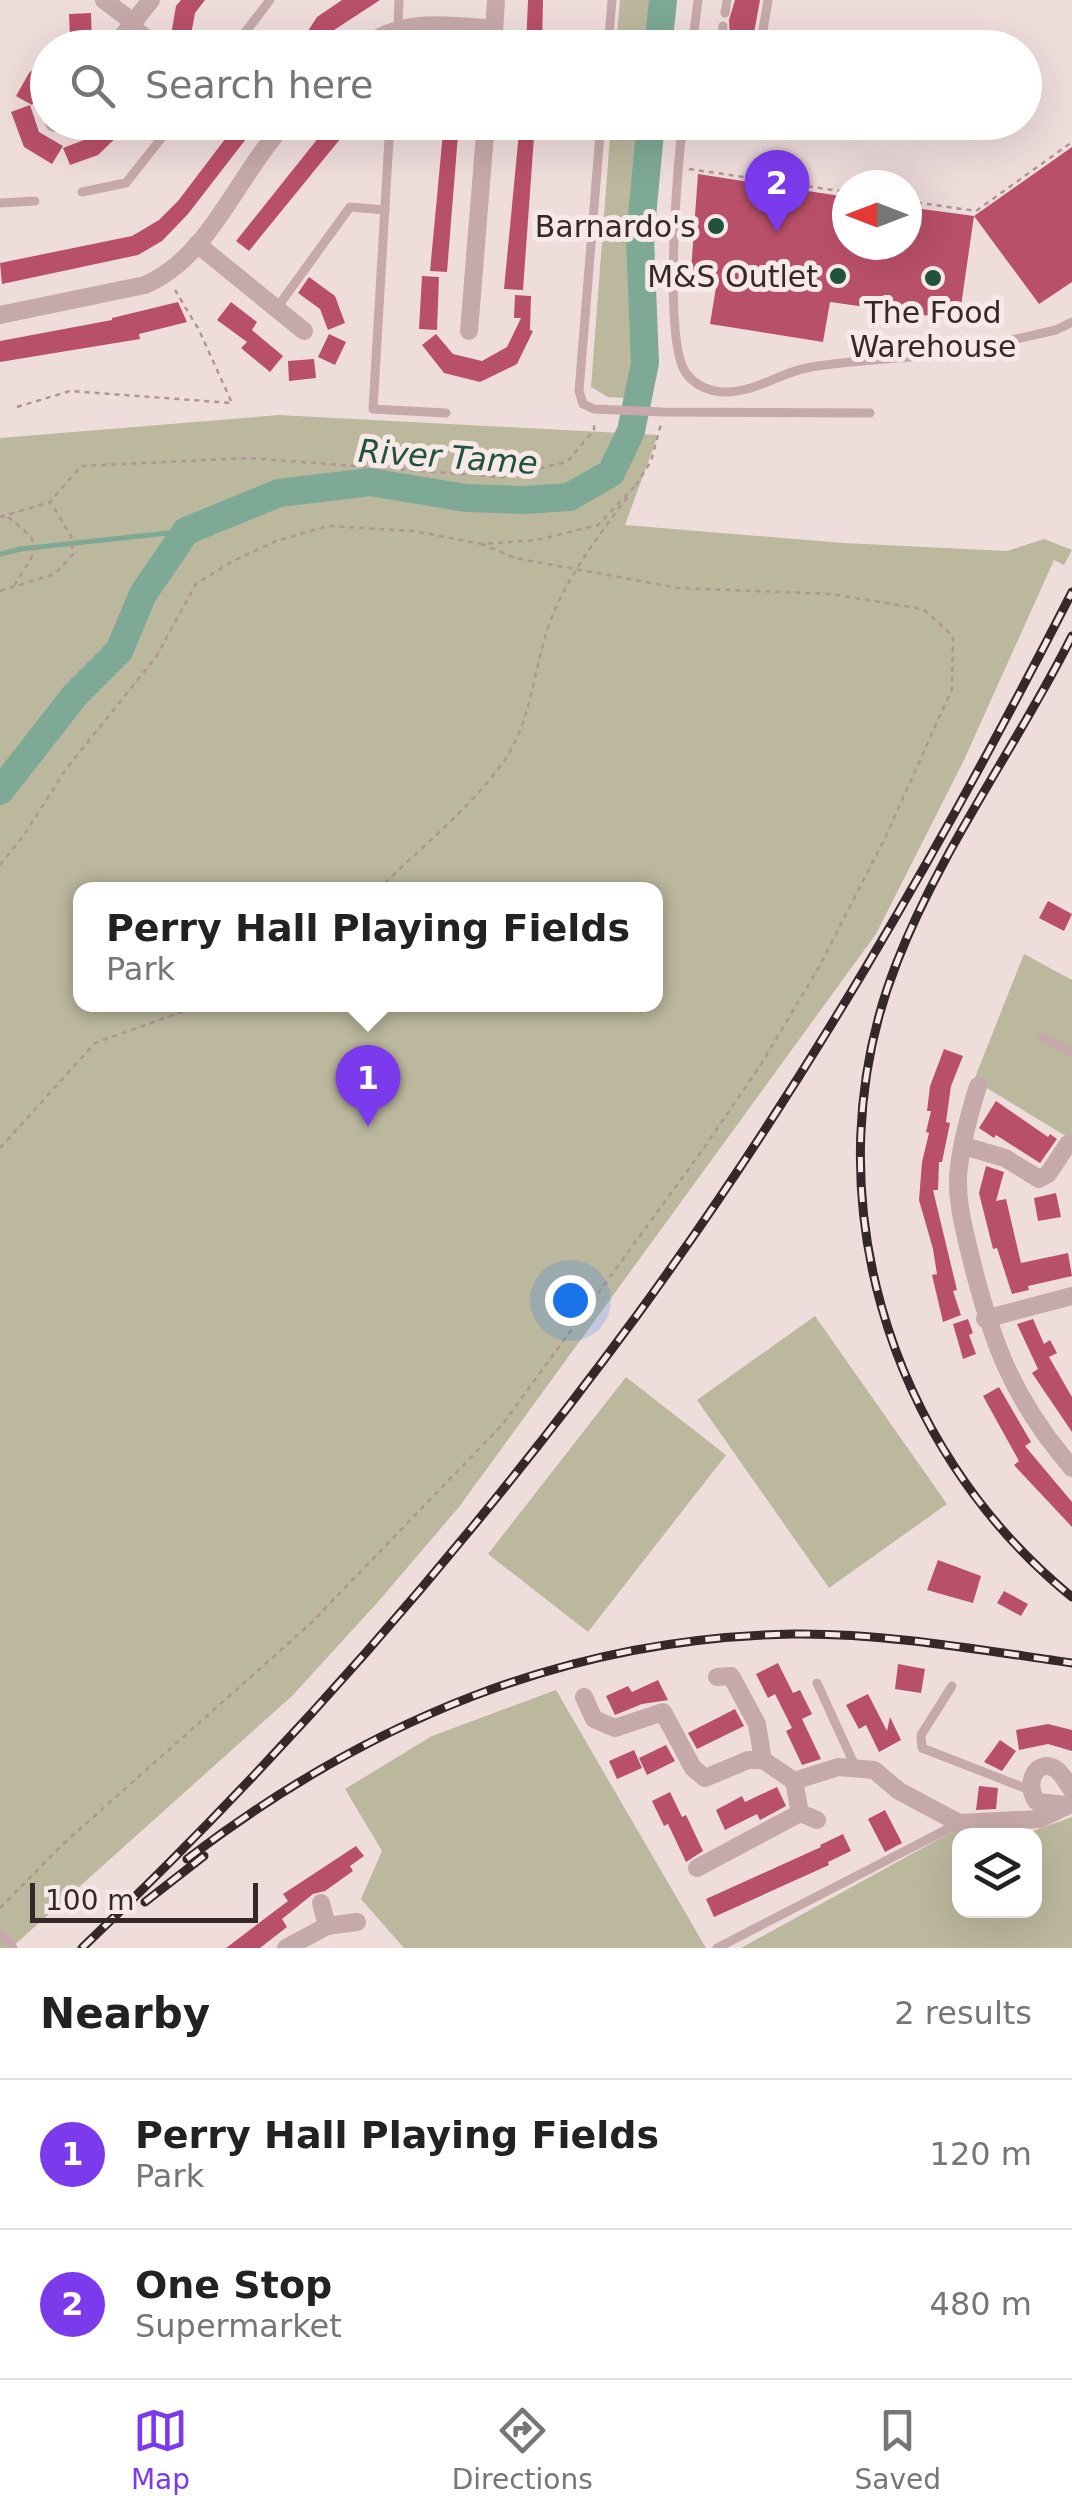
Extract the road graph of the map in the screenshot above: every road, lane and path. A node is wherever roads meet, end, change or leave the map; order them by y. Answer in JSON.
{"nodes":[{"id":1,"x":104,"y":0,"type":"edge"},
{"id":2,"x":151,"y":0,"type":"edge"},
{"id":3,"x":270,"y":0,"type":"edge"},
{"id":4,"x":399,"y":0,"type":"edge"},
{"id":5,"x":496,"y":0,"type":"edge"},
{"id":6,"x":612,"y":0,"type":"edge"},
{"id":7,"x":698,"y":0,"type":"edge"},
{"id":8,"x":727,"y":0,"type":"edge"},
{"id":9,"x":768,"y":0,"type":"edge"},
{"id":10,"x":725,"y":13,"type":"dead end"},
{"id":11,"x":133,"y":22,"type":"junction"},
{"id":12,"x":722,"y":26,"type":"dead end"},
{"id":13,"x":127,"y":30,"type":"edge"},
{"id":14,"x":143,"y":30,"type":"edge"},
{"id":15,"x":246,"y":30,"type":"edge"},
{"id":16,"x":396,"y":30,"type":"edge"},
{"id":17,"x":419,"y":30,"type":"edge"},
{"id":18,"x":464,"y":30,"type":"edge"},
{"id":19,"x":494,"y":30,"type":"edge"},
{"id":20,"x":610,"y":30,"type":"edge"},
{"id":21,"x":694,"y":30,"type":"edge"},
{"id":22,"x":722,"y":30,"type":"edge"},
{"id":23,"x":763,"y":30,"type":"edge"},
{"id":24,"x":160,"y":140,"type":"edge"},
{"id":25,"x":268,"y":140,"type":"edge"},
{"id":26,"x":389,"y":140,"type":"edge"},
{"id":27,"x":485,"y":140,"type":"edge"},
{"id":28,"x":600,"y":140,"type":"edge"},
{"id":29,"x":681,"y":140,"type":"edge"},
{"id":30,"x":1072,"y":142,"type":"edge"},
{"id":31,"x":678,"y":168,"type":"junction"},
{"id":32,"x":832,"y":190,"type":"edge"},
{"id":33,"x":82,"y":192,"type":"dead end"},
{"id":34,"x":34,"y":201,"type":"dead end"},
{"id":35,"x":0,"y":202,"type":"edge"},
{"id":36,"x":922,"y":203,"type":"edge"},
{"id":37,"x":385,"y":210,"type":"junction"},
{"id":38,"x":197,"y":244,"type":"junction"},
{"id":39,"x":166,"y":276,"type":"junction"},
{"id":40,"x":276,"y":309,"type":"junction"},
{"id":41,"x":0,"y":316,"type":"edge"},
{"id":42,"x":1072,"y":322,"type":"edge"},
{"id":43,"x":469,"y":331,"type":"dead end"},
{"id":44,"x":304,"y":332,"type":"dead end"},
{"id":45,"x":16,"y":407,"type":"dead end"},
{"id":46,"x":664,"y":412,"type":"junction"},
{"id":47,"x":446,"y":413,"type":"dead end"},
{"id":48,"x":870,"y":414,"type":"dead end"},
{"id":49,"x":594,"y":430,"type":"dead end"},
{"id":50,"x":637,"y":484,"type":"junction"},
{"id":51,"x":50,"y":502,"type":"junction"},
{"id":52,"x":3,"y":516,"type":"edge"},
{"id":53,"x":482,"y":544,"type":"junction"},
{"id":54,"x":576,"y":570,"type":"junction"},
{"id":55,"x":13,"y":587,"type":"junction"},
{"id":56,"x":0,"y":592,"type":"edge"},
{"id":57,"x":0,"y":865,"type":"edge"},
{"id":58,"x":386,"y":882,"type":"edge"},
{"id":59,"x":182,"y":1012,"type":"edge"},
{"id":60,"x":1041,"y":1036,"type":"dead end"},
{"id":61,"x":1072,"y":1053,"type":"edge"},
{"id":62,"x":978,"y":1086,"type":"dead end"},
{"id":63,"x":1068,"y":1144,"type":"dead end"},
{"id":64,"x":964,"y":1146,"type":"junction"},
{"id":65,"x":0,"y":1148,"type":"edge"},
{"id":66,"x":1072,"y":1296,"type":"edge"},
{"id":67,"x":985,"y":1319,"type":"junction"},
{"id":68,"x":1072,"y":1468,"type":"edge"},
{"id":69,"x":717,"y":1677,"type":"dead end"},
{"id":70,"x":817,"y":1684,"type":"dead end"},
{"id":71,"x":952,"y":1686,"type":"dead end"},
{"id":72,"x":584,"y":1697,"type":"dead end"},
{"id":73,"x":764,"y":1760,"type":"junction"},
{"id":74,"x":856,"y":1768,"type":"junction"},
{"id":75,"x":794,"y":1781,"type":"junction"},
{"id":76,"x":1030,"y":1790,"type":"junction"},
{"id":77,"x":1071,"y":1800,"type":"edge"},
{"id":78,"x":958,"y":1824,"type":"junction"},
{"id":79,"x":697,"y":1868,"type":"dead end"},
{"id":80,"x":320,"y":1903,"type":"dead end"},
{"id":81,"x":0,"y":1908,"type":"edge"},
{"id":82,"x":357,"y":1922,"type":"dead end"},
{"id":83,"x":327,"y":1926,"type":"junction"},
{"id":84,"x":0,"y":1932,"type":"edge"},
{"id":85,"x":12,"y":1948,"type":"edge"},
{"id":86,"x":286,"y":1948,"type":"edge"},
{"id":87,"x":717,"y":1948,"type":"edge"}],
"edges":[{"from":1,"to":11,"type":"street"},
{"from":2,"to":11,"type":"street"},
{"from":3,"to":15,"type":"lane"},
{"from":4,"to":16,"type":"lane"},
{"from":5,"to":19,"type":"street"},
{"from":6,"to":20,"type":"lane"},
{"from":7,"to":21,"type":"lane"},
{"from":8,"to":10,"type":"lane"},
{"from":9,"to":23,"type":"lane"},
{"from":11,"to":13,"type":"street"},
{"from":11,"to":14,"type":"lane"},
{"from":12,"to":22,"type":"lane"},
{"from":17,"to":18,"type":"street"},
{"from":24,"to":33,"type":"lane"},
{"from":25,"to":38,"type":"street"},
{"from":26,"to":37,"type":"lane"},
{"from":27,"to":43,"type":"street"},
{"from":28,"to":46,"type":"lane"},
{"from":29,"to":31,"type":"lane"},
{"from":30,"to":36,"type":"path"},
{"from":31,"to":32,"type":"path"},
{"from":31,"to":42,"type":"lane"},
{"from":34,"to":35,"type":"lane"},
{"from":37,"to":40,"type":"lane"},
{"from":37,"to":47,"type":"lane"},
{"from":38,"to":39,"type":"street"},
{"from":38,"to":40,"type":"street"},
{"from":39,"to":41,"type":"street"},
{"from":39,"to":45,"type":"path"},
{"from":40,"to":44,"type":"street"},
{"from":46,"to":48,"type":"lane"},
{"from":46,"to":50,"type":"path"},
{"from":49,"to":51,"type":"path"},
{"from":50,"to":53,"type":"path"},
{"from":50,"to":54,"type":"path"},
{"from":51,"to":52,"type":"path"},
{"from":51,"to":55,"type":"path"},
{"from":52,"to":55,"type":"path"},
{"from":53,"to":54,"type":"path"},
{"from":53,"to":57,"type":"path"},
{"from":54,"to":58,"type":"path"},
{"from":54,"to":81,"type":"path"},
{"from":55,"to":56,"type":"path"},
{"from":59,"to":65,"type":"path"},
{"from":60,"to":61,"type":"lane"},
{"from":62,"to":64,"type":"street"},
{"from":63,"to":64,"type":"street"},
{"from":64,"to":67,"type":"street"},
{"from":66,"to":67,"type":"street"},
{"from":67,"to":68,"type":"street"},
{"from":69,"to":73,"type":"street"},
{"from":70,"to":74,"type":"lane"},
{"from":71,"to":76,"type":"lane"},
{"from":72,"to":73,"type":"street"},
{"from":73,"to":75,"type":"street"},
{"from":74,"to":75,"type":"street"},
{"from":74,"to":78,"type":"street"},
{"from":75,"to":79,"type":"street"},
{"from":76,"to":77,"type":"street"},
{"from":76,"to":77,"type":"street"},
{"from":77,"to":78,"type":"street"},
{"from":78,"to":87,"type":"lane"},
{"from":80,"to":83,"type":"street"},
{"from":82,"to":83,"type":"street"},
{"from":83,"to":86,"type":"street"},
{"from":84,"to":85,"type":"lane"}]}
